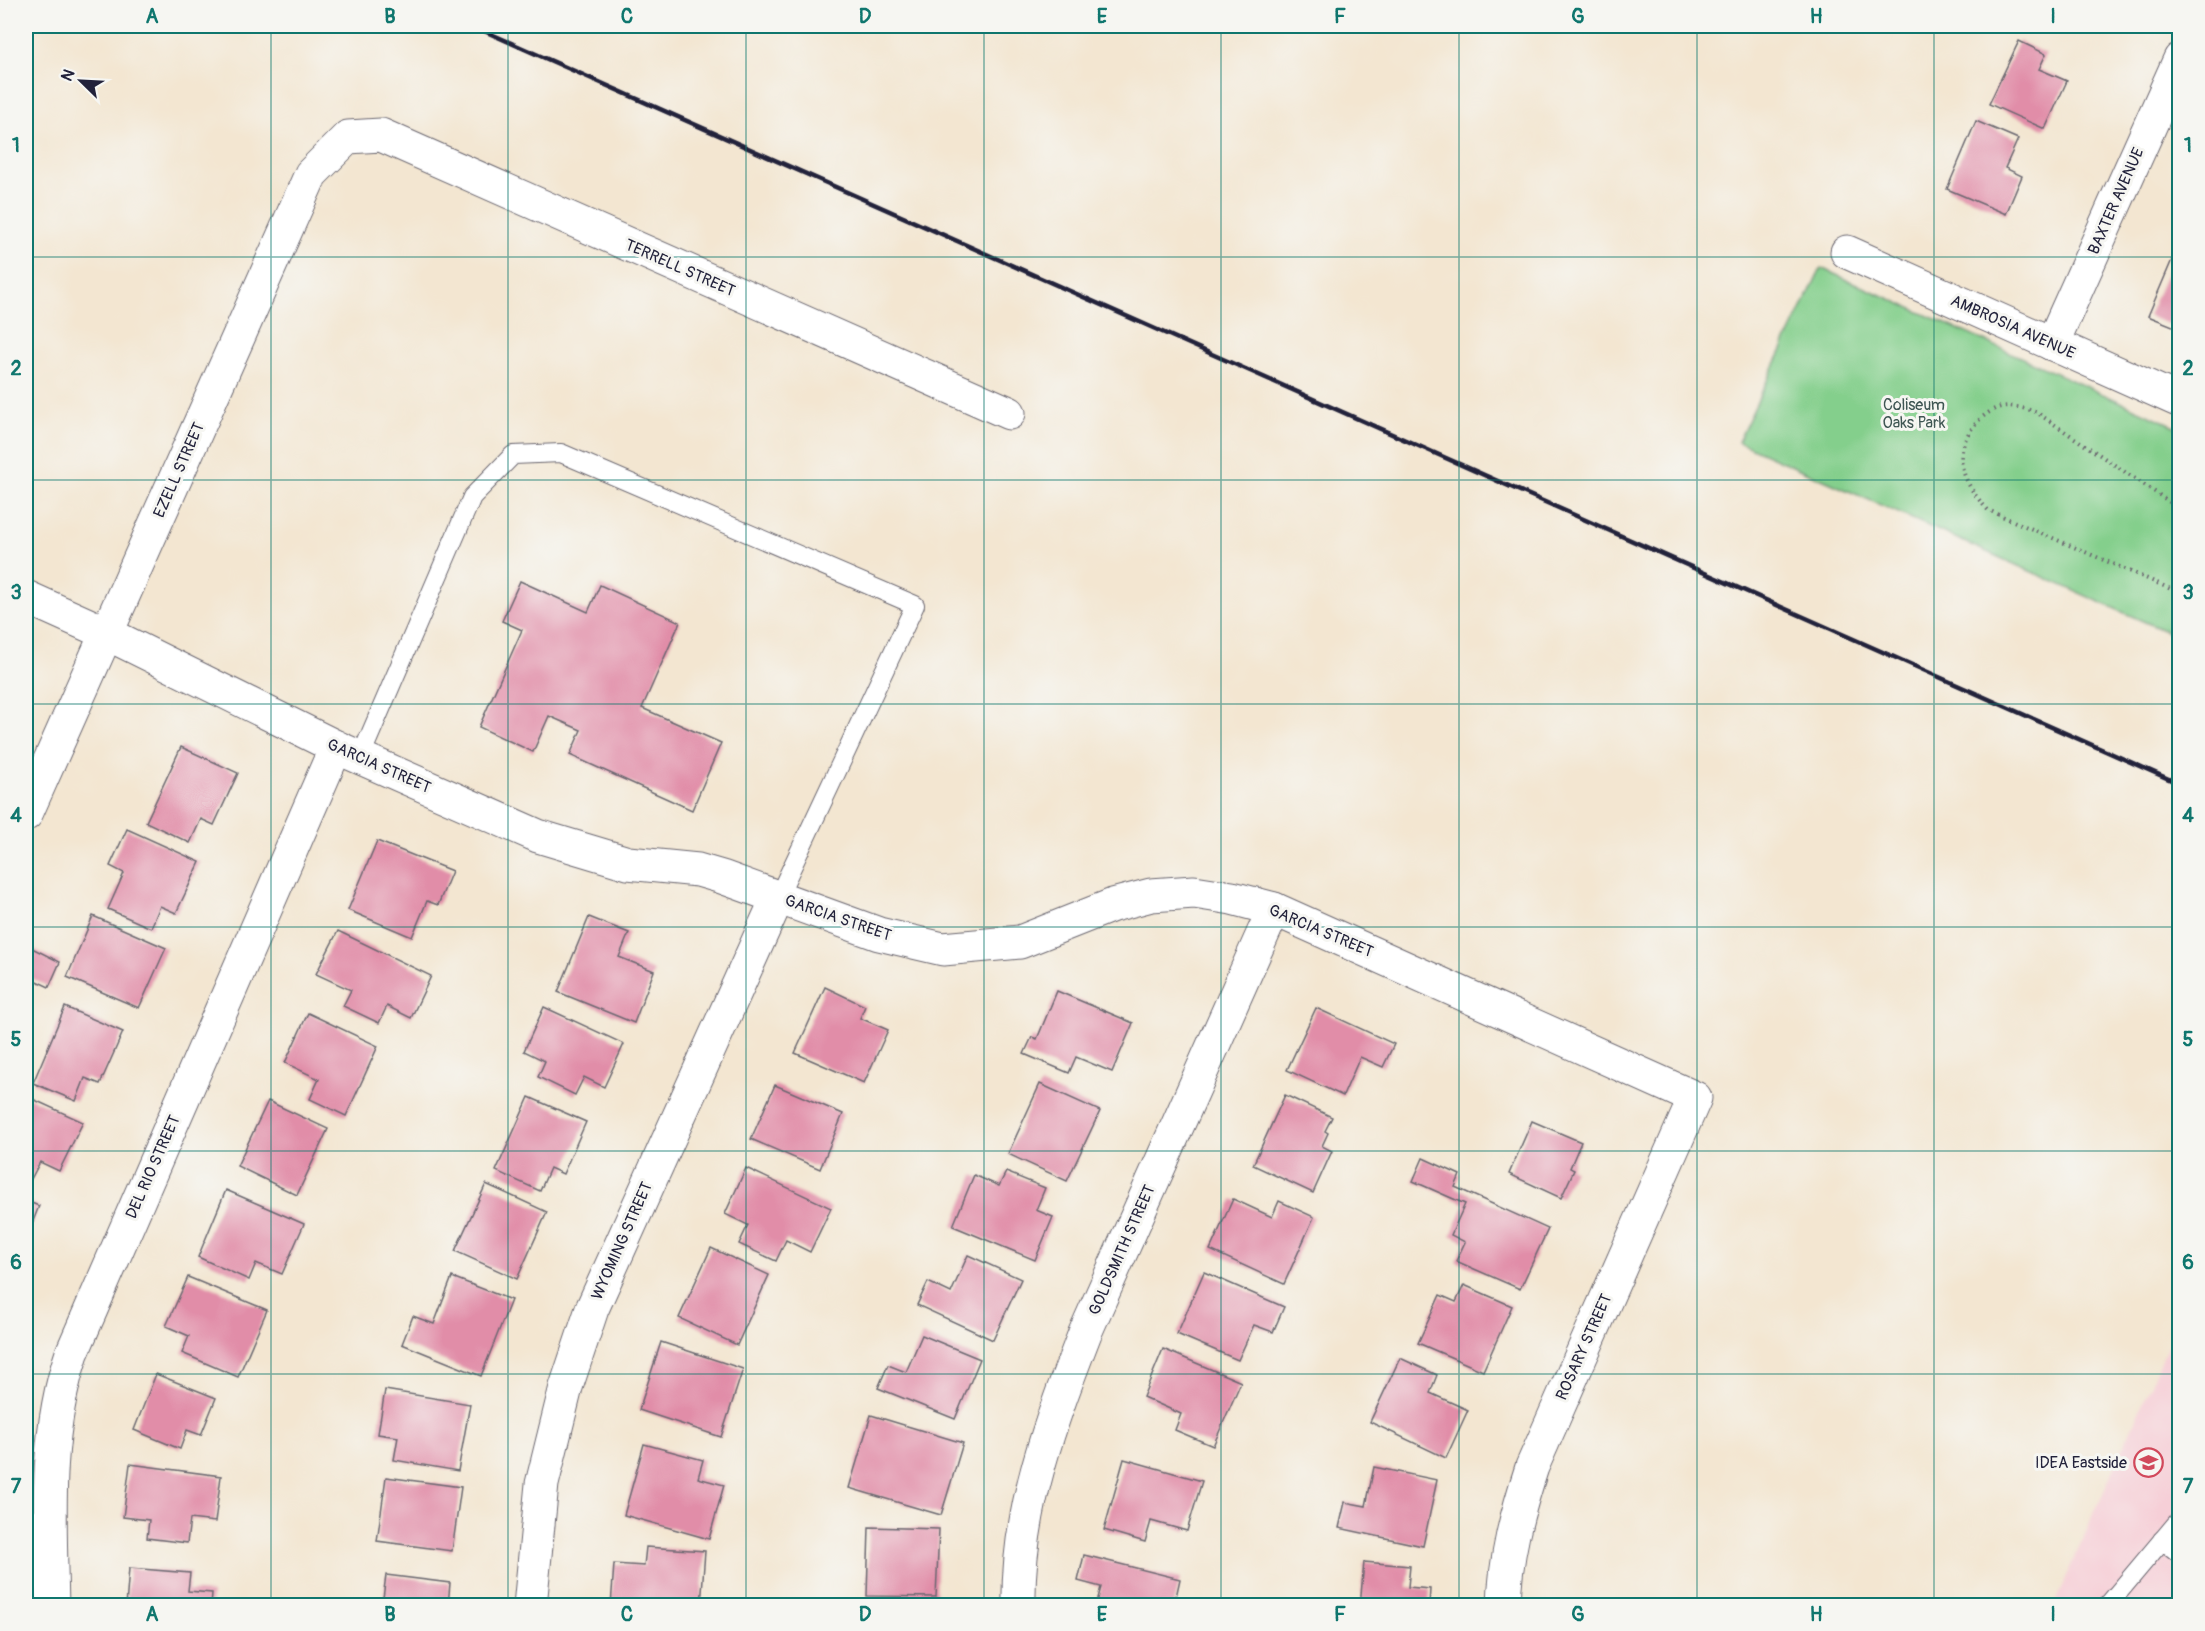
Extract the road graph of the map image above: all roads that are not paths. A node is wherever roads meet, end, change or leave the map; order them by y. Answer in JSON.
{"nodes":[{"id":1,"x":2180,"y":58,"type":"edge"},
{"id":2,"x":348,"y":137,"type":"joint"},
{"id":3,"x":1847,"y":252,"type":"dead end"},
{"id":4,"x":2052,"y":344,"type":"junction"},
{"id":5,"x":2180,"y":401,"type":"edge"},
{"id":6,"x":1009,"y":413,"type":"dead end"},
{"id":7,"x":26,"y":597,"type":"edge"},
{"id":8,"x":106,"y":633,"type":"junction"},
{"id":9,"x":348,"y":753,"type":"junction"},
{"id":10,"x":26,"y":814,"type":"edge"},
{"id":11,"x":778,"y":897,"type":"junction"},
{"id":12,"x":1274,"y":909,"type":"junction"},
{"id":13,"x":1695,"y":1098,"type":"joint"},
{"id":14,"x":2180,"y":1519,"type":"edge"},
{"id":15,"x":2162,"y":1540,"type":"junction"},
{"id":16,"x":2180,"y":1554,"type":"edge"},
{"id":17,"x":52,"y":1605,"type":"edge"},
{"id":18,"x":530,"y":1605,"type":"edge"},
{"id":19,"x":1020,"y":1605,"type":"edge"},
{"id":20,"x":1504,"y":1605,"type":"edge"},
{"id":21,"x":2107,"y":1605,"type":"edge"}],
"edges":[{"from":1,"to":4,"type":"street","name":"BAXTER AVENUE"},
{"from":2,"to":6,"type":"street","name":"TERRELL STREET"},
{"from":2,"to":8,"type":"street","name":"EZELL STREET"},
{"from":3,"to":4,"type":"street","name":"AMBROSIA AVENUE"},
{"from":4,"to":5,"type":"street","name":"AMBROSIA AVENUE"},
{"from":7,"to":8,"type":"street","name":"GARCIA STREET"},
{"from":8,"to":9,"type":"street","name":"GARCIA STREET"},
{"from":8,"to":10,"type":"street","name":"EZELL STREET"},
{"from":9,"to":11,"type":"street","name":"GARCIA STREET"},
{"from":9,"to":11,"type":"lane"},
{"from":9,"to":17,"type":"street","name":"DEL RIO STREET"},
{"from":11,"to":12,"type":"street","name":"GARCIA STREET"},
{"from":11,"to":18,"type":"street","name":"WYOMING STREET"},
{"from":12,"to":13,"type":"street","name":"GARCIA STREET"},
{"from":12,"to":19,"type":"street","name":"GOLDSMITH STREET"},
{"from":13,"to":20,"type":"street","name":"ROSARY STREET"},
{"from":14,"to":15,"type":"lane"},
{"from":15,"to":16,"type":"lane"},
{"from":15,"to":21,"type":"lane"}]}
